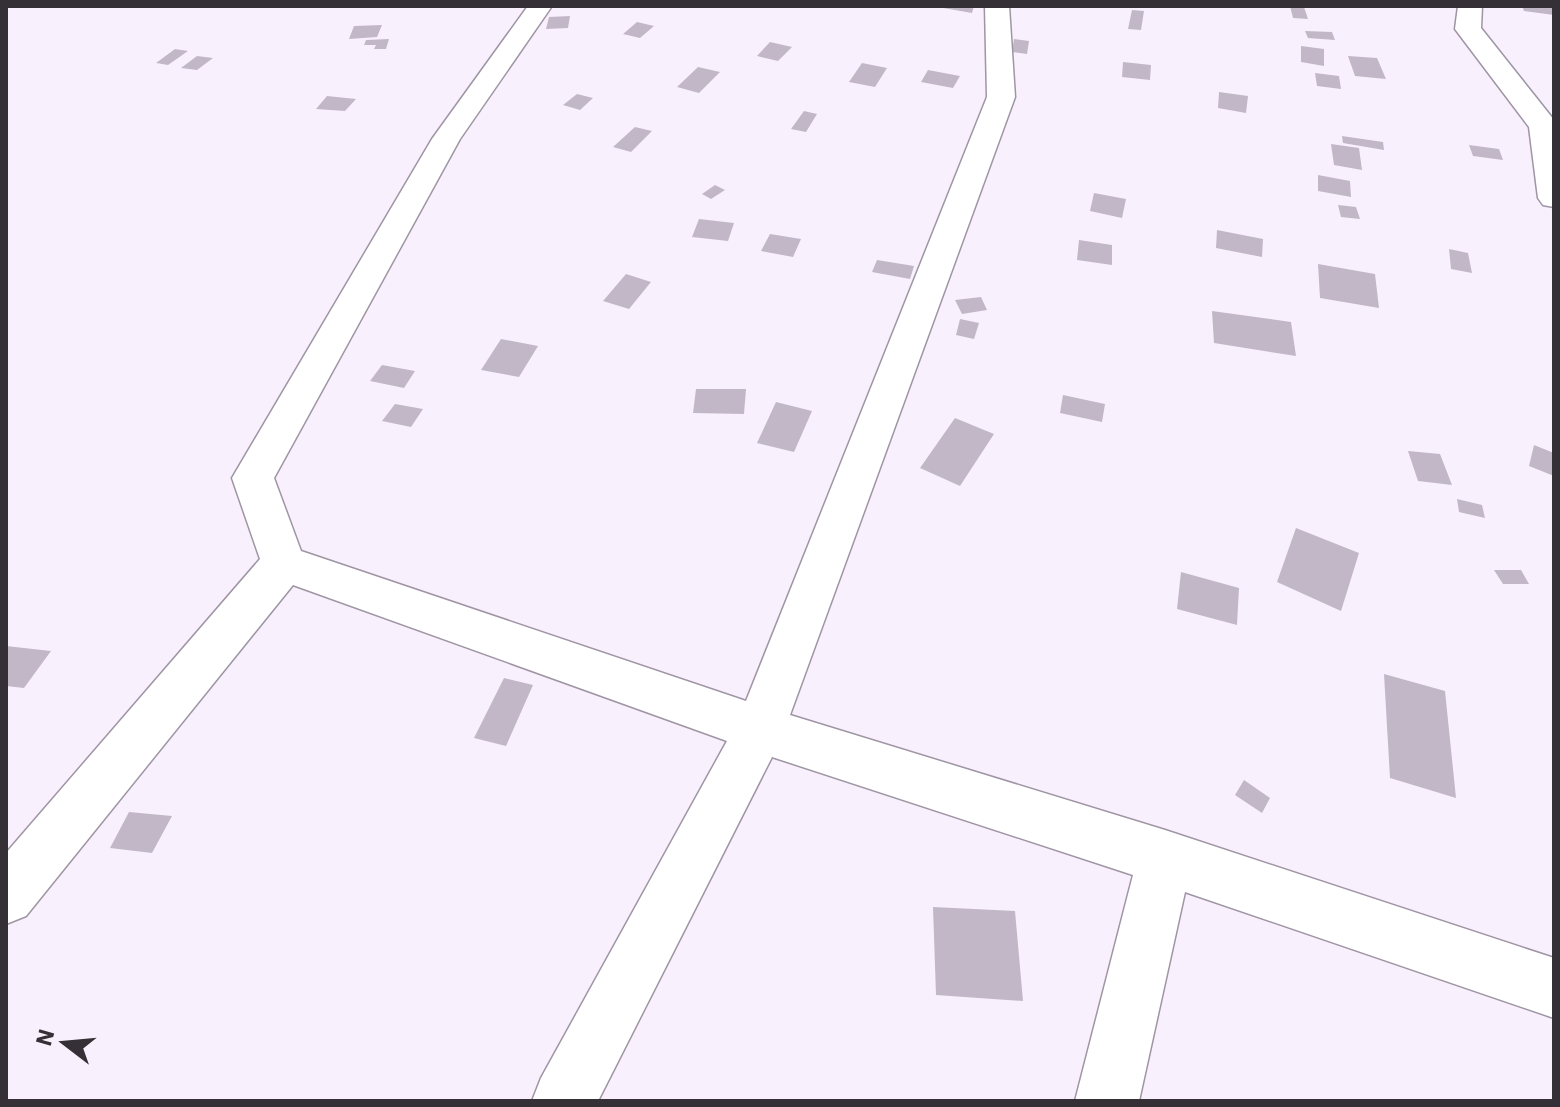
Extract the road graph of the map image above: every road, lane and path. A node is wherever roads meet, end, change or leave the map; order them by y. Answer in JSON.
{"nodes":[{"id":1,"x":540,"y":6,"type":"edge"},
{"id":2,"x":997,"y":6,"type":"edge"},
{"id":3,"x":1470,"y":6,"type":"edge"},
{"id":4,"x":1548,"y":129,"type":"edge"},
{"id":5,"x":1554,"y":198,"type":"edge"},
{"id":6,"x":284,"y":563,"type":"junction"},
{"id":7,"x":760,"y":729,"type":"junction"},
{"id":8,"x":1165,"y":858,"type":"junction"},
{"id":9,"x":6,"y":896,"type":"edge"},
{"id":10,"x":1554,"y":988,"type":"edge"},
{"id":11,"x":564,"y":1101,"type":"edge"},
{"id":12,"x":1107,"y":1101,"type":"edge"}],
"edges":[{"from":1,"to":6,"type":"street"},
{"from":2,"to":7,"type":"street"},
{"from":3,"to":4,"type":"street"},
{"from":4,"to":5,"type":"street"},
{"from":6,"to":7,"type":"street"},
{"from":6,"to":9,"type":"street"},
{"from":7,"to":8,"type":"street"},
{"from":7,"to":11,"type":"street"},
{"from":8,"to":10,"type":"street"},
{"from":8,"to":12,"type":"street"}]}
